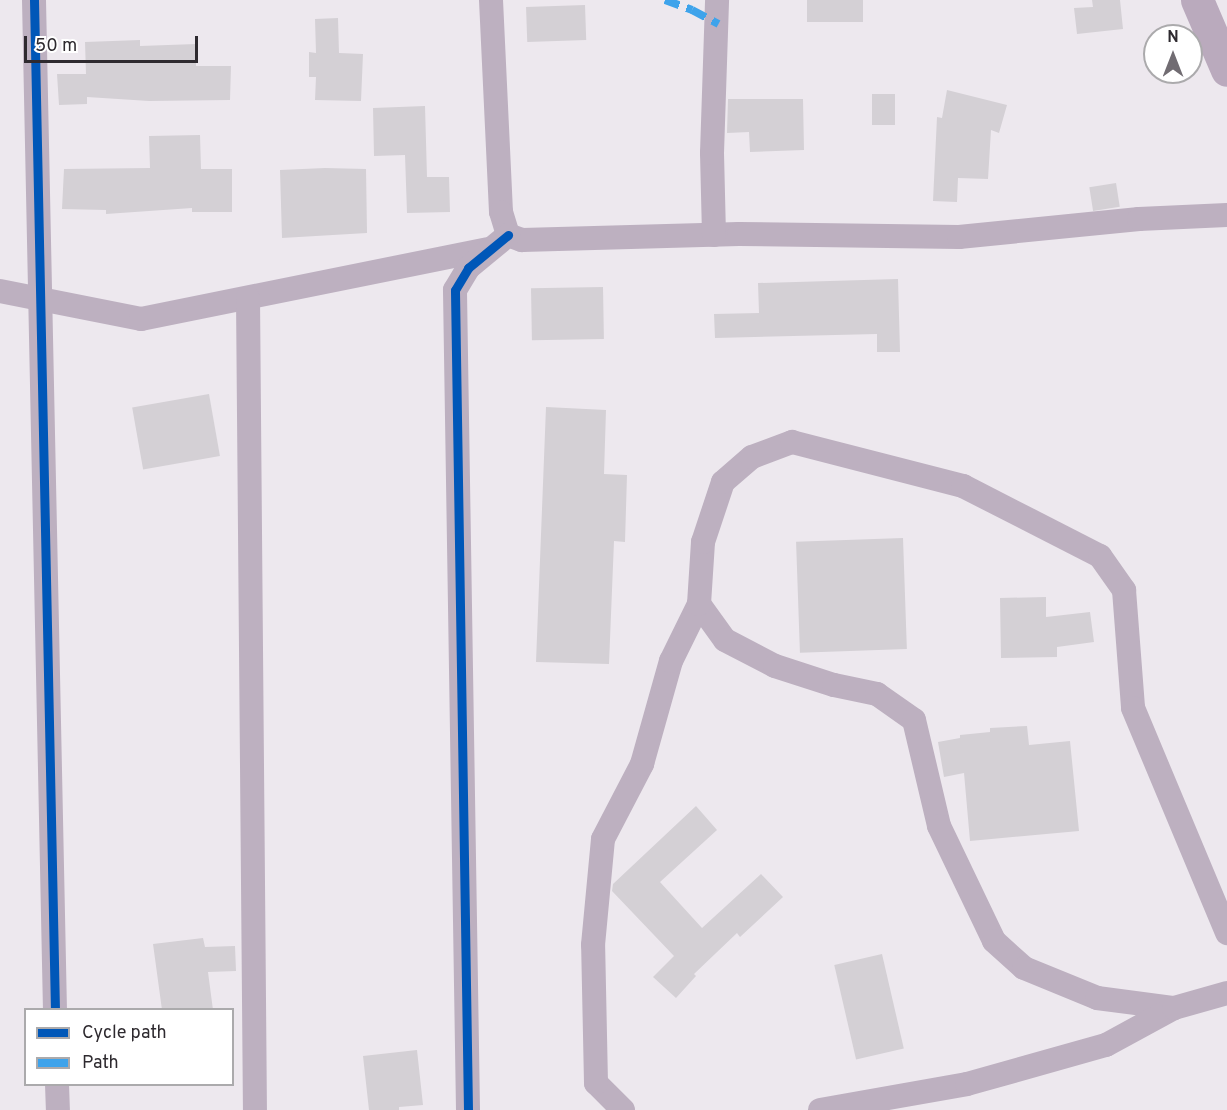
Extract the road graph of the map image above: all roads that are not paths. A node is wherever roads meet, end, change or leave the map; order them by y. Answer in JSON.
{"nodes":[{"id":1,"x":34,"y":0,"type":"edge"},
{"id":2,"x":491,"y":0,"type":"edge"},
{"id":3,"x":717,"y":0,"type":"edge"},
{"id":4,"x":1197,"y":0,"type":"edge"},
{"id":5,"x":1227,"y":70,"type":"edge"},
{"id":6,"x":1227,"y":215,"type":"edge"},
{"id":7,"x":714,"y":235,"type":"junction"},
{"id":8,"x":502,"y":241,"type":"junction"},
{"id":9,"x":0,"y":291,"type":"edge"},
{"id":10,"x":248,"y":298,"type":"junction"},
{"id":11,"x":38,"y":299,"type":"junction"},
{"id":12,"x":699,"y":604,"type":"junction"},
{"id":13,"x":1227,"y":933,"type":"edge"},
{"id":14,"x":1227,"y":993,"type":"edge"},
{"id":15,"x":55,"y":1008,"type":"edge"},
{"id":16,"x":1174,"y":1008,"type":"junction"},
{"id":17,"x":57,"y":1086,"type":"edge"},
{"id":18,"x":58,"y":1110,"type":"edge"},
{"id":19,"x":255,"y":1110,"type":"edge"},
{"id":20,"x":468,"y":1110,"type":"edge"},
{"id":21,"x":623,"y":1110,"type":"edge"},
{"id":22,"x":820,"y":1110,"type":"edge"}],
"edges":[{"from":1,"to":11,"type":"street"},
{"from":2,"to":8,"type":"street"},
{"from":3,"to":7,"type":"street"},
{"from":4,"to":5,"type":"highway"},
{"from":6,"to":7,"type":"street"},
{"from":7,"to":8,"type":"street"},
{"from":8,"to":10,"type":"street"},
{"from":8,"to":20,"type":"street"},
{"from":9,"to":11,"type":"street"},
{"from":10,"to":11,"type":"street"},
{"from":10,"to":19,"type":"street"},
{"from":11,"to":15,"type":"street"},
{"from":12,"to":13,"type":"street"},
{"from":12,"to":16,"type":"street"},
{"from":12,"to":21,"type":"street"},
{"from":14,"to":16,"type":"street"},
{"from":16,"to":22,"type":"street"},
{"from":17,"to":18,"type":"street"}]}
